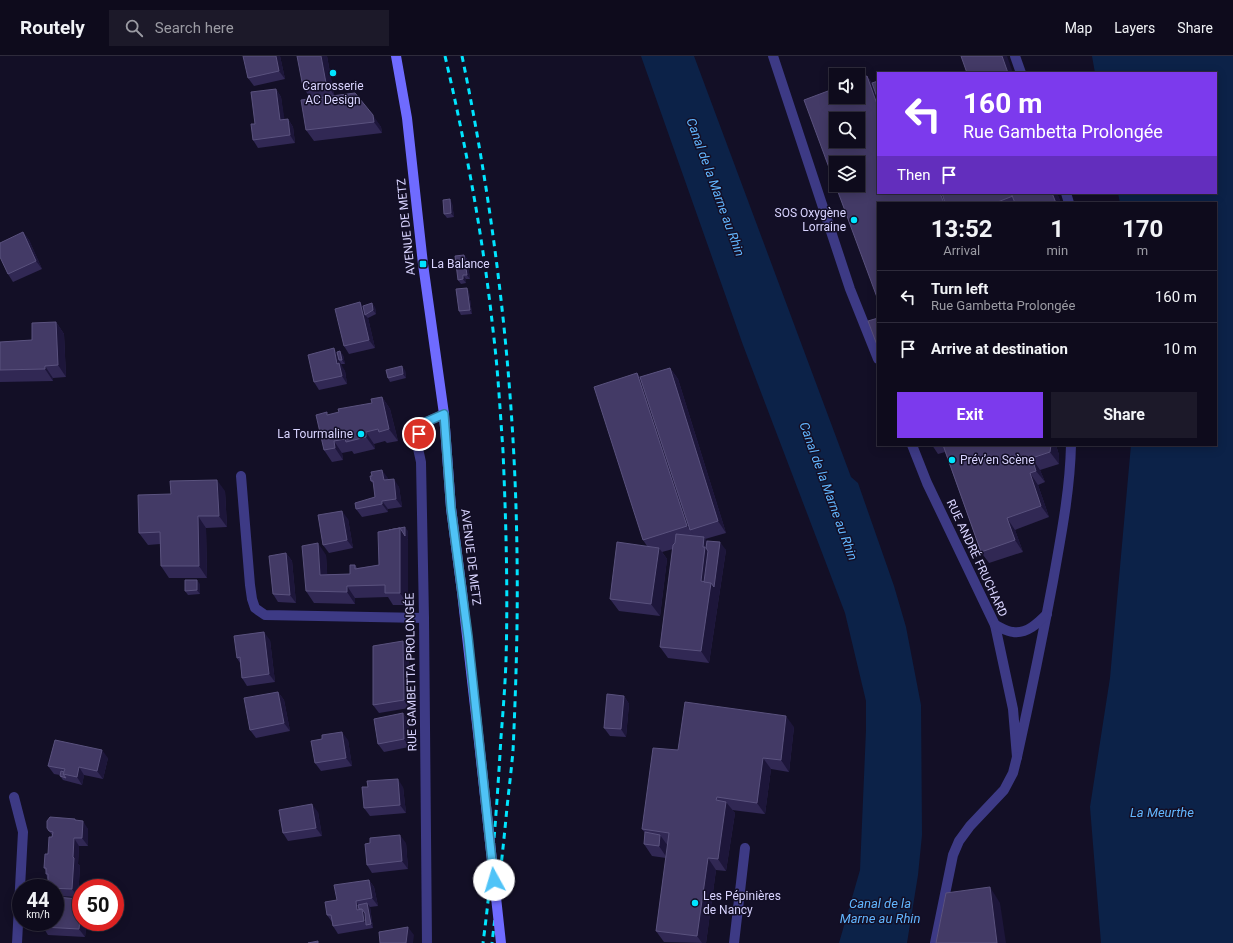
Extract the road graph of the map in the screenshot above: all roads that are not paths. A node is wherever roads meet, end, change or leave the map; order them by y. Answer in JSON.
{"nodes":[{"id":1,"x":396,"y":56,"type":"edge"},
{"id":2,"x":773,"y":56,"type":"edge"},
{"id":3,"x":1015,"y":56,"type":"edge"},
{"id":4,"x":1021,"y":72,"type":"edge"},
{"id":5,"x":877,"y":356,"type":"edge"},
{"id":6,"x":444,"y":414,"type":"junction"},
{"id":7,"x":912,"y":446,"type":"edge"},
{"id":8,"x":1071,"y":446,"type":"edge"},
{"id":9,"x":241,"y":476,"type":"dead end"},
{"id":10,"x":1047,"y":614,"type":"junction"},
{"id":11,"x":424,"y":618,"type":"junction"},
{"id":12,"x":995,"y":625,"type":"junction"},
{"id":13,"x":1017,"y":757,"type":"junction"},
{"id":14,"x":14,"y":797,"type":"dead end"},
{"id":15,"x":745,"y":848,"type":"dead end"},
{"id":16,"x":17,"y":943,"type":"edge"},
{"id":17,"x":427,"y":943,"type":"edge"},
{"id":18,"x":501,"y":943,"type":"edge"},
{"id":19,"x":734,"y":943,"type":"edge"},
{"id":20,"x":935,"y":943,"type":"edge"}],
"edges":[{"from":1,"to":6,"type":"main road","name":"AVENUE DE METZ"},
{"from":2,"to":5,"type":"street"},
{"from":3,"to":4,"type":"street"},
{"from":6,"to":11,"type":"street","name":"RUE GAMBETTA PROLONGÉE"},
{"from":6,"to":18,"type":"main road","name":"AVENUE DE METZ","bridge":true},
{"from":7,"to":12,"type":"street","name":"RUE ANDRÉ FRUCHARD"},
{"from":8,"to":10,"type":"street","name":"RUE ANDRÉ FRUCHARD"},
{"from":9,"to":11,"type":"street"},
{"from":10,"to":12,"type":"street"},
{"from":10,"to":13,"type":"street","name":"RUE ANDRÉ FRUCHARD"},
{"from":11,"to":17,"type":"street","name":"RUE GAMBETTA PROLONGÉE"},
{"from":12,"to":13,"type":"street","name":"RUE ANDRÉ FRUCHARD"},
{"from":13,"to":20,"type":"street","name":"RUE ANDRÉ FRUCHARD"},
{"from":14,"to":16,"type":"street"},
{"from":15,"to":19,"type":"street"}]}
